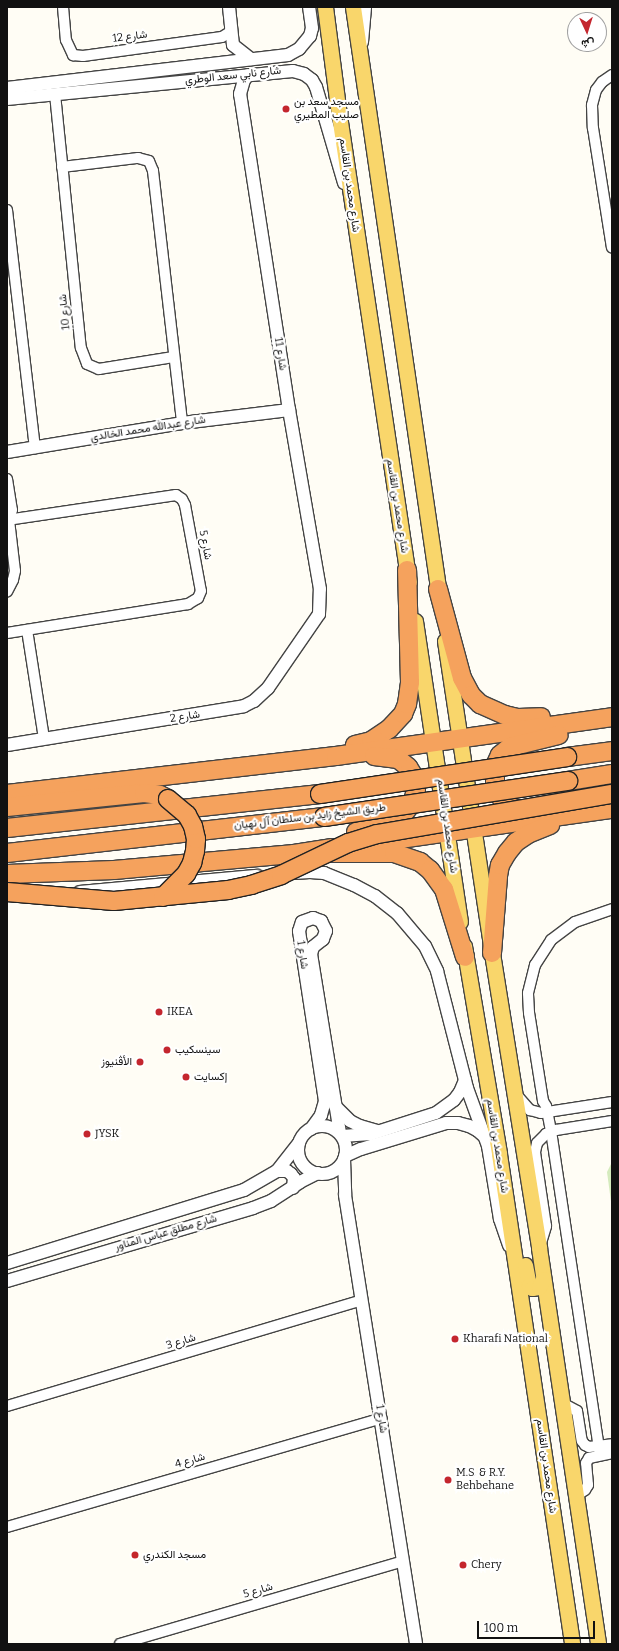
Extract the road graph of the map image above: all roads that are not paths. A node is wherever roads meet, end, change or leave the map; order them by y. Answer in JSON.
{"nodes":[{"id":1,"x":63,"y":7,"type":"edge"},
{"id":2,"x":229,"y":7,"type":"edge"},
{"id":3,"x":310,"y":7,"type":"edge"},
{"id":4,"x":325,"y":7,"type":"edge"},
{"id":5,"x":353,"y":7,"type":"edge"},
{"id":6,"x":365,"y":7,"type":"edge"},
{"id":7,"x":231,"y":25,"type":"junction"},
{"id":8,"x":234,"y":45,"type":"junction"},
{"id":9,"x":361,"y":55,"type":"junction"},
{"id":10,"x":256,"y":58,"type":"junction"},
{"id":11,"x":213,"y":63,"type":"junction"},
{"id":12,"x":262,"y":73,"type":"junction"},
{"id":13,"x":248,"y":75,"type":"junction"},
{"id":14,"x":612,"y":75,"type":"edge"},
{"id":15,"x":224,"y":77,"type":"junction"},
{"id":16,"x":211,"y":78,"type":"junction"},
{"id":17,"x":7,"y":88,"type":"edge"},
{"id":18,"x":55,"y":94,"type":"junction"},
{"id":19,"x":240,"y":94,"type":"junction"},
{"id":20,"x":7,"y":99,"type":"edge"},
{"id":21,"x":62,"y":167,"type":"junction"},
{"id":22,"x":7,"y":210,"type":"edge"},
{"id":23,"x":354,"y":218,"type":"junction"},
{"id":24,"x":612,"y":248,"type":"edge"},
{"id":25,"x":173,"y":357,"type":"junction"},
{"id":26,"x":289,"y":410,"type":"junction"},
{"id":27,"x":182,"y":423,"type":"junction"},
{"id":28,"x":35,"y":448,"type":"junction"},
{"id":29,"x":7,"y":452,"type":"edge"},
{"id":30,"x":7,"y":479,"type":"edge"},
{"id":31,"x":8,"y":520,"type":"edge"},
{"id":32,"x":407,"y":570,"type":"junction"},
{"id":33,"x":438,"y":589,"type":"junction"},
{"id":34,"x":7,"y":592,"type":"edge"},
{"id":35,"x":319,"y":614,"type":"joint"},
{"id":36,"x":7,"y":630,"type":"edge"},
{"id":37,"x":27,"y":630,"type":"junction"},
{"id":38,"x":7,"y":633,"type":"edge"},
{"id":39,"x":612,"y":713,"type":"edge"},
{"id":40,"x":612,"y":717,"type":"edge"},
{"id":41,"x":612,"y":723,"type":"edge"},
{"id":42,"x":459,"y":738,"type":"junction"},
{"id":43,"x":44,"y":739,"type":"junction"},
{"id":44,"x":434,"y":742,"type":"junction"},
{"id":45,"x":7,"y":745,"type":"edge"},
{"id":46,"x":612,"y":751,"type":"edge"},
{"id":47,"x":336,"y":756,"type":"junction"},
{"id":48,"x":208,"y":771,"type":"junction"},
{"id":49,"x":612,"y":774,"type":"edge"},
{"id":50,"x":7,"y":794,"type":"edge"},
{"id":51,"x":612,"y":794,"type":"edge"},
{"id":52,"x":7,"y":807,"type":"edge"},
{"id":53,"x":612,"y":809,"type":"edge"},
{"id":54,"x":554,"y":818,"type":"junction"},
{"id":55,"x":7,"y":828,"type":"edge"},
{"id":56,"x":473,"y":829,"type":"junction"},
{"id":57,"x":448,"y":832,"type":"junction"},
{"id":58,"x":7,"y":854,"type":"edge"},
{"id":59,"x":294,"y":854,"type":"junction"},
{"id":60,"x":7,"y":874,"type":"edge"},
{"id":61,"x":7,"y":892,"type":"edge"},
{"id":62,"x":163,"y":896,"type":"junction"},
{"id":63,"x":7,"y":898,"type":"edge"},
{"id":64,"x":612,"y":909,"type":"edge"},
{"id":65,"x":612,"y":914,"type":"edge"},
{"id":66,"x":492,"y":953,"type":"junction"},
{"id":67,"x":465,"y":957,"type":"junction"},
{"id":68,"x":542,"y":957,"type":"junction"},
{"id":69,"x":465,"y":1080,"type":"junction"},
{"id":70,"x":515,"y":1093,"type":"junction"},
{"id":71,"x":612,"y":1102,"type":"edge"},
{"id":72,"x":335,"y":1106,"type":"junction"},
{"id":73,"x":572,"y":1109,"type":"junction"},
{"id":74,"x":547,"y":1110,"type":"junction"},
{"id":75,"x":612,"y":1121,"type":"edge"},
{"id":76,"x":575,"y":1127,"type":"junction"},
{"id":77,"x":310,"y":1129,"type":"junction"},
{"id":78,"x":380,"y":1131,"type":"junction"},
{"id":79,"x":551,"y":1131,"type":"junction"},
{"id":80,"x":341,"y":1135,"type":"junction"},
{"id":81,"x":485,"y":1138,"type":"junction"},
{"id":82,"x":299,"y":1143,"type":"junction"},
{"id":83,"x":536,"y":1146,"type":"junction"},
{"id":84,"x":499,"y":1154,"type":"junction"},
{"id":85,"x":345,"y":1158,"type":"junction"},
{"id":86,"x":526,"y":1163,"type":"junction"},
{"id":87,"x":277,"y":1171,"type":"junction"},
{"id":88,"x":321,"y":1173,"type":"junction"},
{"id":89,"x":293,"y":1188,"type":"junction"},
{"id":90,"x":345,"y":1195,"type":"junction"},
{"id":91,"x":539,"y":1248,"type":"junction"},
{"id":92,"x":514,"y":1252,"type":"junction"},
{"id":93,"x":7,"y":1263,"type":"edge"},
{"id":94,"x":543,"y":1279,"type":"junction"},
{"id":95,"x":7,"y":1281,"type":"edge"},
{"id":96,"x":362,"y":1300,"type":"junction"},
{"id":97,"x":528,"y":1343,"type":"junction"},
{"id":98,"x":562,"y":1403,"type":"junction"},
{"id":99,"x":7,"y":1406,"type":"edge"},
{"id":100,"x":380,"y":1418,"type":"junction"},
{"id":101,"x":612,"y":1444,"type":"edge"},
{"id":102,"x":600,"y":1450,"type":"junction"},
{"id":103,"x":569,"y":1452,"type":"junction"},
{"id":104,"x":612,"y":1453,"type":"edge"},
{"id":105,"x":576,"y":1496,"type":"junction"},
{"id":106,"x":7,"y":1527,"type":"edge"},
{"id":107,"x":403,"y":1561,"type":"junction"},
{"id":108,"x":595,"y":1625,"type":"junction"},
{"id":109,"x":120,"y":1644,"type":"edge"},
{"id":110,"x":416,"y":1644,"type":"edge"},
{"id":111,"x":572,"y":1644,"type":"edge"},
{"id":112,"x":598,"y":1644,"type":"edge"},
{"id":113,"x":604,"y":1644,"type":"edge"}],
"edges":[{"from":1,"to":7,"type":"street","name":"شارع 12"},
{"from":2,"to":7,"type":"street"},
{"from":3,"to":10,"type":"street","name":"شارع نابي سعد الوطري"},
{"from":4,"to":23,"type":"main road","name":"شارع محمد بن القاسم"},
{"from":5,"to":9,"type":"main road"},
{"from":6,"to":9,"type":"street"},
{"from":7,"to":8,"type":"street"},
{"from":8,"to":10,"type":"street"},
{"from":8,"to":11,"type":"street"},
{"from":9,"to":33,"type":"main road"},
{"from":10,"to":11,"type":"street","name":"شارع نابي سعد الوطري"},
{"from":10,"to":12,"type":"street"},
{"from":11,"to":16,"type":"street"},
{"from":11,"to":17,"type":"street","name":"شارع نابي سعد الوطري"},
{"from":12,"to":13,"type":"street","name":"شارع نابي سعد الوطري"},
{"from":12,"to":23,"type":"street","name":"شارع نابي سعد الوطري"},
{"from":13,"to":15,"type":"street","name":"شارع نابي سعد الوطري"},
{"from":13,"to":19,"type":"street"},
{"from":14,"to":24,"type":"street"},
{"from":15,"to":16,"type":"street","name":"شارع نابي سعد الوطري"},
{"from":15,"to":19,"type":"street"},
{"from":16,"to":18,"type":"street","name":"شارع نابي سعد الوطري"},
{"from":18,"to":20,"type":"street","name":"شارع نابي سعد الوطري"},
{"from":18,"to":21,"type":"street","name":"شارع 10"},
{"from":19,"to":26,"type":"street","name":"شارع 11"},
{"from":21,"to":25,"type":"street"},
{"from":21,"to":25,"type":"street","name":"شارع 10"},
{"from":22,"to":28,"type":"street"},
{"from":23,"to":32,"type":"main road","name":"شارع محمد بن القاسم"},
{"from":25,"to":27,"type":"street"},
{"from":26,"to":27,"type":"street","name":"شارع عبدالله محمد الخالدي"},
{"from":26,"to":35,"type":"street","name":"شارع 11"},
{"from":27,"to":28,"type":"street","name":"شارع عبدالله محمد الخالدي"},
{"from":28,"to":29,"type":"street","name":"شارع عبدالله محمد الخالدي"},
{"from":30,"to":31,"type":"street"},
{"from":31,"to":34,"type":"street"},
{"from":31,"to":37,"type":"street","name":"شارع 5"},
{"from":32,"to":44,"type":"main road","name":"شارع محمد بن القاسم"},
{"from":32,"to":48,"type":"highway"},
{"from":33,"to":39,"type":"highway"},
{"from":33,"to":42,"type":"main road"},
{"from":35,"to":43,"type":"street","name":"شارع 2"},
{"from":36,"to":38,"type":"street","name":"شارع 5"},
{"from":37,"to":38,"type":"street","name":"شارع 5"},
{"from":37,"to":43,"type":"street"},
{"from":40,"to":42,"type":"highway"},
{"from":41,"to":54,"type":"highway"},
{"from":42,"to":44,"type":"highway"},
{"from":42,"to":56,"type":"main road"},
{"from":43,"to":45,"type":"street","name":"شارع 2"},
{"from":44,"to":47,"type":"highway"},
{"from":44,"to":57,"type":"main road","name":"شارع محمد بن القاسم"},
{"from":46,"to":55,"type":"highway","name":"طريق الشيخ زايد بن سلطان آل نهيان","bridge":true},
{"from":47,"to":48,"type":"highway"},
{"from":47,"to":59,"type":"highway"},
{"from":48,"to":50,"type":"highway"},
{"from":49,"to":58,"type":"highway","name":"طريق الشيخ زايد بن سلطان آل نهيان","bridge":true},
{"from":51,"to":62,"type":"highway","bridge":true},
{"from":52,"to":62,"type":"highway","bridge":true},
{"from":53,"to":54,"type":"highway"},
{"from":53,"to":66,"type":"highway"},
{"from":54,"to":56,"type":"highway"},
{"from":56,"to":57,"type":"highway"},
{"from":56,"to":66,"type":"main road"},
{"from":57,"to":59,"type":"highway"},
{"from":57,"to":67,"type":"main road","name":"شارع محمد بن القاسم"},
{"from":59,"to":60,"type":"highway"},
{"from":59,"to":67,"type":"highway"},
{"from":61,"to":62,"type":"highway","bridge":true},
{"from":63,"to":69,"type":"street"},
{"from":64,"to":68,"type":"street"},
{"from":65,"to":68,"type":"street"},
{"from":66,"to":70,"type":"main road"},
{"from":67,"to":84,"type":"main road","name":"شارع محمد بن القاسم"},
{"from":68,"to":74,"type":"street"},
{"from":69,"to":78,"type":"street"},
{"from":69,"to":81,"type":"street"},
{"from":70,"to":74,"type":"street"},
{"from":70,"to":86,"type":"main road"},
{"from":71,"to":73,"type":"street"},
{"from":72,"to":77,"type":"street","name":"شارع 1"},
{"from":72,"to":78,"type":"street"},
{"from":72,"to":80,"type":"street","name":"شارع 1"},
{"from":73,"to":74,"type":"street"},
{"from":73,"to":76,"type":"street"},
{"from":74,"to":79,"type":"street"},
{"from":75,"to":76,"type":"street"},
{"from":76,"to":79,"type":"street"},
{"from":77,"to":80,"type":"street"},
{"from":77,"to":82,"type":"street"},
{"from":78,"to":80,"type":"street"},
{"from":79,"to":83,"type":"street"},
{"from":79,"to":102,"type":"street"},
{"from":80,"to":85,"type":"street"},
{"from":81,"to":85,"type":"street"},
{"from":81,"to":92,"type":"street"},
{"from":82,"to":87,"type":"street","name":"شارع مطلق عباس المناور"},
{"from":82,"to":88,"type":"street"},
{"from":83,"to":86,"type":"main road"},
{"from":83,"to":91,"type":"street"},
{"from":84,"to":92,"type":"main road","name":"شارع محمد بن القاسم"},
{"from":84,"to":94,"type":"main road"},
{"from":85,"to":88,"type":"street"},
{"from":85,"to":90,"type":"street","name":"شارع 1"},
{"from":86,"to":91,"type":"main road"},
{"from":87,"to":89,"type":"street"},
{"from":87,"to":93,"type":"street","name":"شارع مطلق عباس المناور"},
{"from":88,"to":89,"type":"street","name":"شارع مطلق عباس المناور"},
{"from":88,"to":90,"type":"street","name":"شارع 1"},
{"from":89,"to":95,"type":"street","name":"شارع مطلق عباس المناور"},
{"from":90,"to":96,"type":"street","name":"شارع 1"},
{"from":91,"to":94,"type":"main road"},
{"from":92,"to":97,"type":"main road","name":"شارع محمد بن القاسم"},
{"from":94,"to":98,"type":"main road"},
{"from":96,"to":99,"type":"street","name":"شارع 3"},
{"from":96,"to":100,"type":"street","name":"شارع 1"},
{"from":97,"to":103,"type":"main road"},
{"from":97,"to":111,"type":"main road","name":"شارع محمد بن القاسم"},
{"from":98,"to":102,"type":"street"},
{"from":98,"to":103,"type":"main road"},
{"from":100,"to":106,"type":"street","name":"شارع 4"},
{"from":100,"to":107,"type":"street","name":"شارع 1"},
{"from":101,"to":102,"type":"street"},
{"from":102,"to":104,"type":"street"},
{"from":102,"to":105,"type":"street"},
{"from":103,"to":105,"type":"main road"},
{"from":105,"to":108,"type":"main road"},
{"from":107,"to":109,"type":"street","name":"شارع 5"},
{"from":107,"to":110,"type":"street","name":"شارع 1"},
{"from":108,"to":112,"type":"main road"},
{"from":108,"to":113,"type":"main road"}]}
